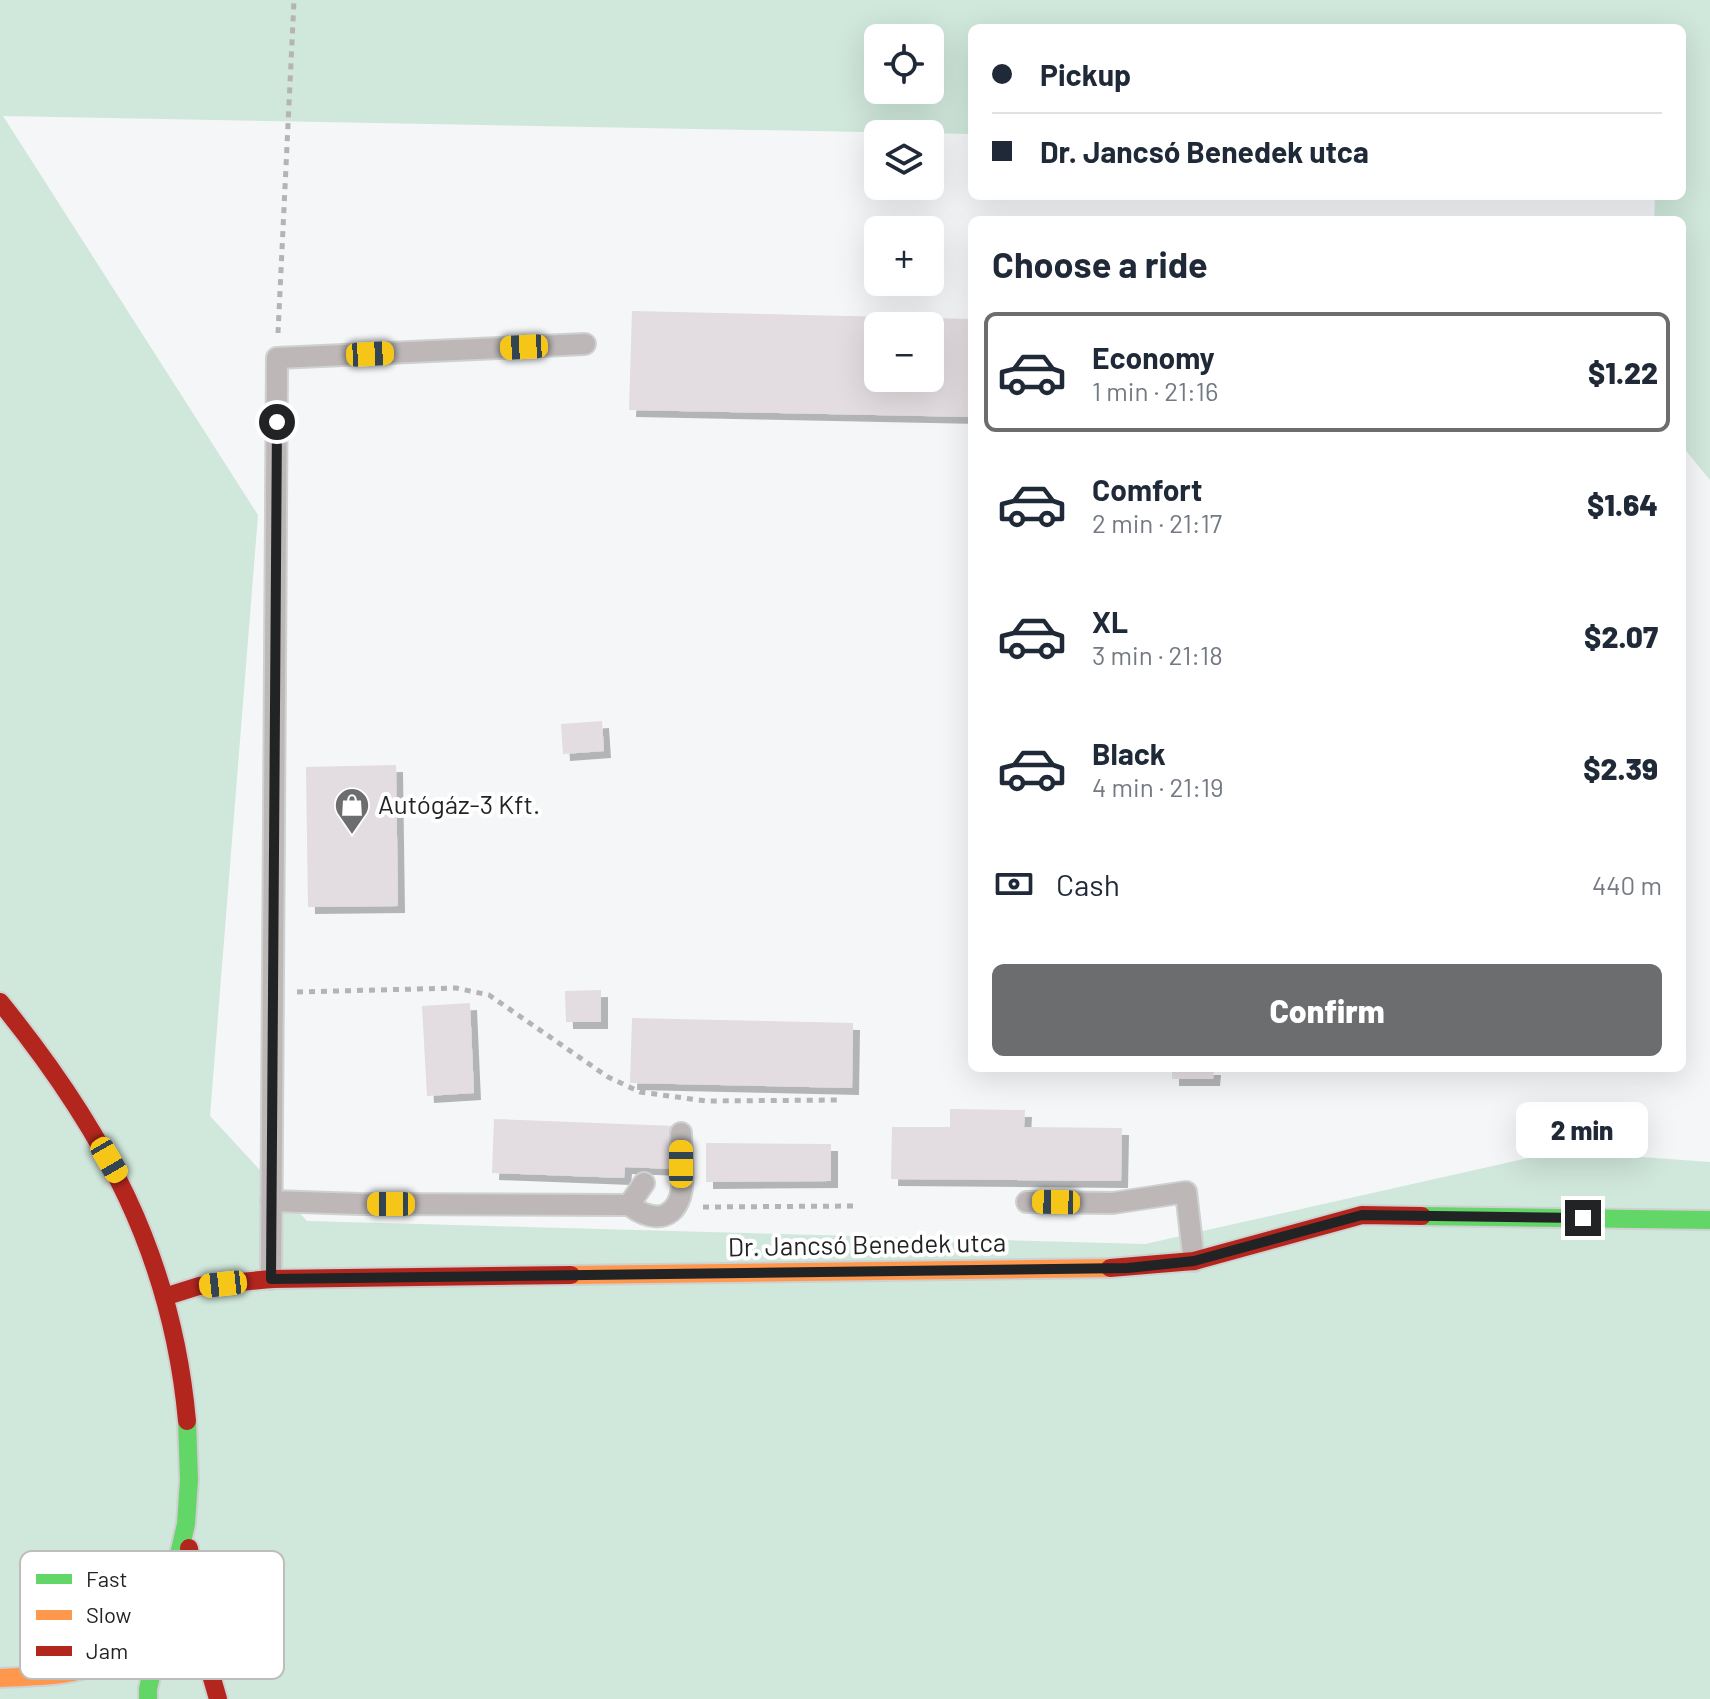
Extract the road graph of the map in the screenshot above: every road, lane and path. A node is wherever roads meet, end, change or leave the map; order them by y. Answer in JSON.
{"nodes":[{"id":1,"x":294,"y":0,"type":"edge"},
{"id":2,"x":585,"y":344,"type":"dead end"},
{"id":3,"x":277,"y":358,"type":"junction"},
{"id":4,"x":272,"y":993,"type":"junction"},
{"id":5,"x":0,"y":1002,"type":"edge"},
{"id":6,"x":840,"y":1100,"type":"dead end"},
{"id":7,"x":681,"y":1133,"type":"dead end"},
{"id":8,"x":644,"y":1183,"type":"dead end"},
{"id":9,"x":271,"y":1201,"type":"junction"},
{"id":10,"x":1027,"y":1202,"type":"dead end"},
{"id":11,"x":629,"y":1205,"type":"junction"},
{"id":12,"x":856,"y":1206,"type":"dead end"},
{"id":13,"x":674,"y":1207,"type":"junction"},
{"id":14,"x":1710,"y":1220,"type":"edge"},
{"id":15,"x":1194,"y":1261,"type":"junction"},
{"id":16,"x":271,"y":1279,"type":"junction"},
{"id":17,"x":164,"y":1297,"type":"junction"},
{"id":18,"x":185,"y":1526,"type":"junction"},
{"id":19,"x":173,"y":1551,"type":"edge"},
{"id":20,"x":179,"y":1551,"type":"edge"},
{"id":21,"x":189,"y":1551,"type":"edge"},
{"id":22,"x":20,"y":1677,"type":"edge"},
{"id":23,"x":0,"y":1678,"type":"edge"},
{"id":24,"x":150,"y":1679,"type":"edge"},
{"id":25,"x":205,"y":1679,"type":"edge"},
{"id":26,"x":212,"y":1679,"type":"edge"},
{"id":27,"x":0,"y":1686,"type":"edge"},
{"id":28,"x":21,"y":1695,"type":"dead end"},
{"id":29,"x":148,"y":1699,"type":"edge"},
{"id":30,"x":198,"y":1699,"type":"edge"},
{"id":31,"x":218,"y":1699,"type":"edge"}],
"edges":[{"from":1,"to":3,"type":"path"},
{"from":2,"to":3,"type":"lane"},
{"from":3,"to":4,"type":"lane"},
{"from":4,"to":6,"type":"path"},
{"from":4,"to":9,"type":"lane"},
{"from":5,"to":17,"type":"street"},
{"from":7,"to":13,"type":"lane"},
{"from":8,"to":11,"type":"lane"},
{"from":9,"to":11,"type":"lane"},
{"from":9,"to":16,"type":"lane"},
{"from":10,"to":15,"type":"lane"},
{"from":11,"to":13,"type":"lane"},
{"from":12,"to":13,"type":"path"},
{"from":14,"to":15,"type":"street","name":"Dr. Jancsó Benedek utca"},
{"from":15,"to":16,"type":"street","name":"Dr. Jancsó Benedek utca"},
{"from":16,"to":17,"type":"street","name":"Dr. Jancsó Benedek utca"},
{"from":17,"to":18,"type":"street"},
{"from":18,"to":19,"type":"street"},
{"from":18,"to":20,"type":"street"},
{"from":18,"to":21,"type":"street"},
{"from":22,"to":23,"type":"street"},
{"from":24,"to":29,"type":"street"},
{"from":25,"to":30,"type":"street"},
{"from":26,"to":31,"type":"street"},
{"from":27,"to":28,"type":"street"}]}
